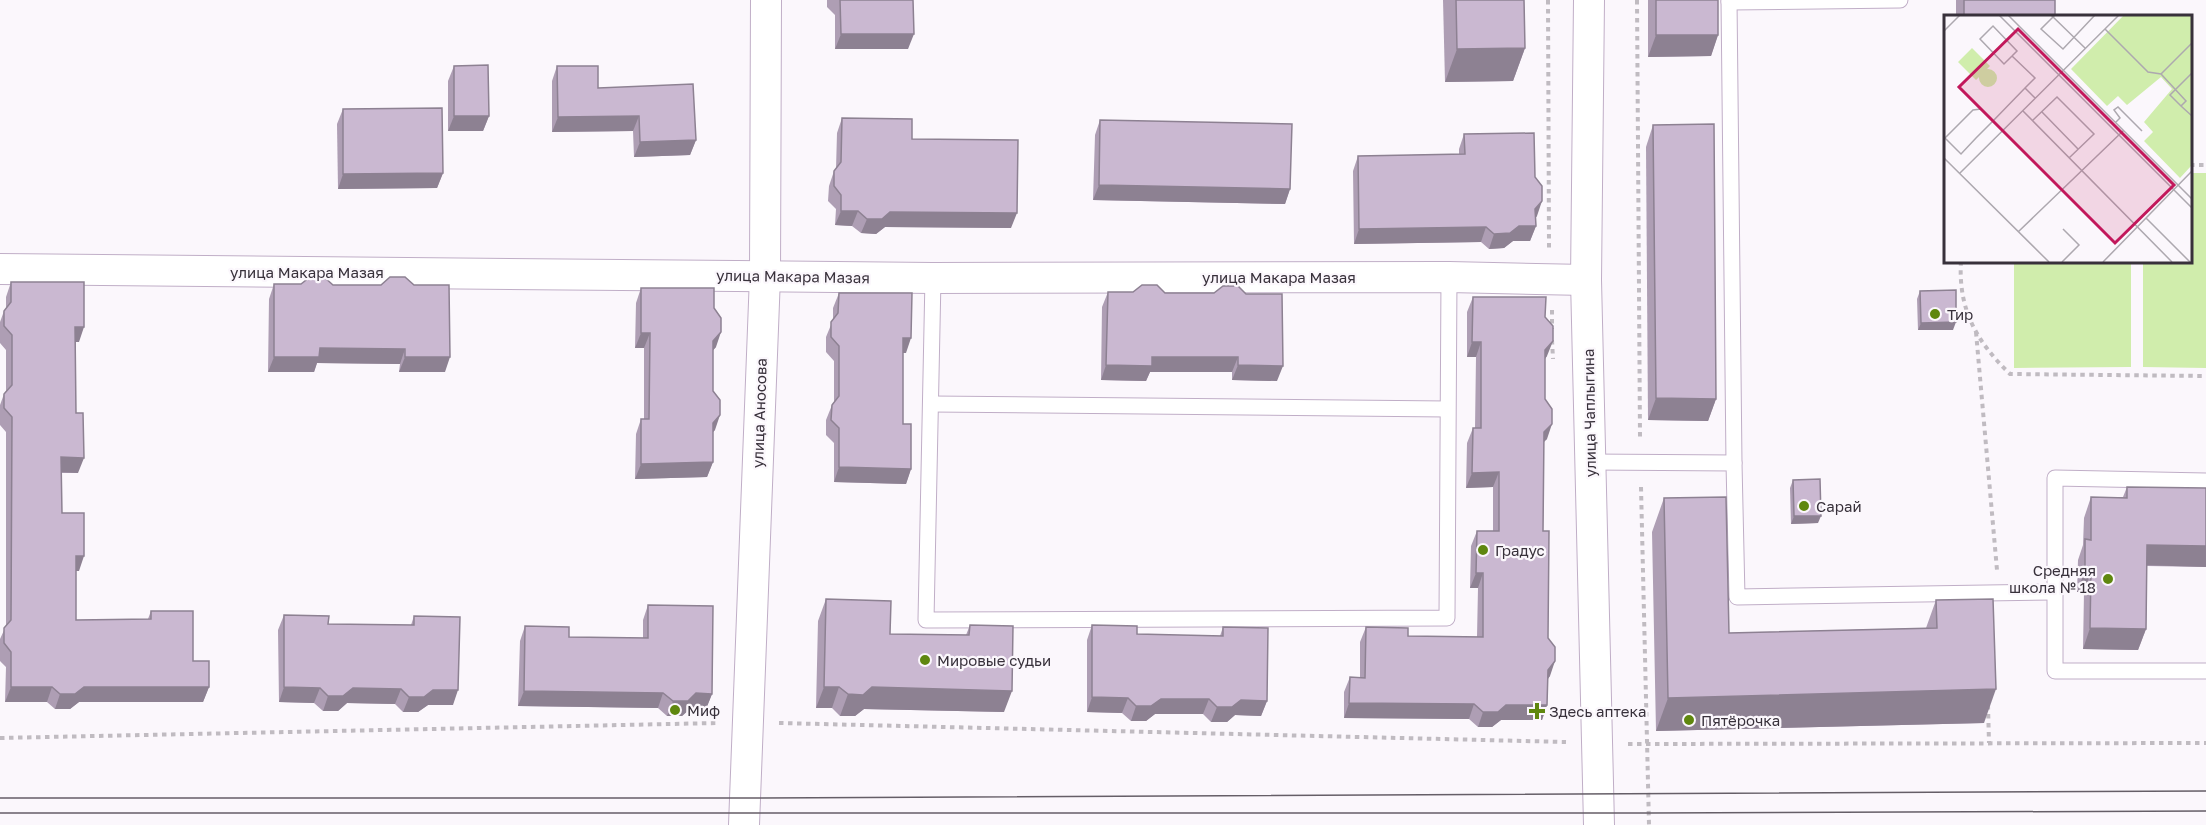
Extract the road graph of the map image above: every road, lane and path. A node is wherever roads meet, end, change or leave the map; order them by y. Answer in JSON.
{"nodes":[{"id":1,"x":766,"y":0,"type":"edge"},
{"id":2,"x":1589,"y":0,"type":"edge"},
{"id":3,"x":1636,"y":0,"type":"edge"},
{"id":4,"x":1900,"y":0,"type":"edge"},
{"id":5,"x":1729,"y":1,"type":"edge"},
{"id":6,"x":1961,"y":262,"type":"edge"},
{"id":7,"x":0,"y":269,"type":"edge"},
{"id":8,"x":765,"y":276,"type":"junction"},
{"id":9,"x":1449,"y":277,"type":"junction"},
{"id":10,"x":933,"y":278,"type":"junction"},
{"id":11,"x":1586,"y":280,"type":"junction"},
{"id":12,"x":1976,"y":331,"type":"junction"},
{"id":13,"x":2206,"y":376,"type":"edge"},
{"id":14,"x":931,"y":404,"type":"junction"},
{"id":15,"x":1447,"y":409,"type":"junction"},
{"id":16,"x":1590,"y":462,"type":"junction"},
{"id":17,"x":1641,"y":462,"type":"junction"},
{"id":18,"x":1734,"y":463,"type":"junction"},
{"id":19,"x":2206,"y":481,"type":"edge"},
{"id":20,"x":1999,"y":592,"type":"junction"},
{"id":21,"x":2055,"y":592,"type":"junction"},
{"id":22,"x":2206,"y":671,"type":"edge"},
{"id":23,"x":1988,"y":697,"type":"edge"},
{"id":24,"x":748,"y":723,"type":"junction"},
{"id":25,"x":0,"y":738,"type":"edge"},
{"id":26,"x":1597,"y":743,"type":"junction"},
{"id":27,"x":1989,"y":743,"type":"junction"},
{"id":28,"x":2206,"y":743,"type":"edge"},
{"id":29,"x":1648,"y":744,"type":"junction"},
{"id":30,"x":744,"y":825,"type":"edge"},
{"id":31,"x":1599,"y":825,"type":"edge"},
{"id":32,"x":1649,"y":825,"type":"edge"}],
"edges":[{"from":1,"to":8,"type":"street","name":"улица Аносова"},
{"from":2,"to":11,"type":"street","name":"улица Чаплыгина"},
{"from":3,"to":17,"type":"path"},
{"from":4,"to":5,"type":"lane"},
{"from":5,"to":18,"type":"lane"},
{"from":6,"to":12,"type":"path"},
{"from":7,"to":8,"type":"street","name":"улица Макара Мазая"},
{"from":8,"to":10,"type":"street","name":"улица Макара Мазая"},
{"from":8,"to":24,"type":"street","name":"улица Аносова"},
{"from":9,"to":10,"type":"street","name":"улица Макара Мазая"},
{"from":9,"to":11,"type":"street","name":"улица Макара Мазая"},
{"from":9,"to":15,"type":"lane"},
{"from":10,"to":14,"type":"lane"},
{"from":11,"to":16,"type":"street","name":"улица Чаплыгина"},
{"from":12,"to":13,"type":"path"},
{"from":12,"to":20,"type":"path"},
{"from":14,"to":15,"type":"lane"},
{"from":14,"to":15,"type":"lane"},
{"from":16,"to":17,"type":"lane"},
{"from":16,"to":26,"type":"street","name":"улица Чаплыгина"},
{"from":17,"to":18,"type":"lane"},
{"from":17,"to":29,"type":"path"},
{"from":18,"to":20,"type":"lane"},
{"from":19,"to":21,"type":"lane"},
{"from":20,"to":21,"type":"lane"},
{"from":21,"to":22,"type":"lane"},
{"from":23,"to":27,"type":"path"},
{"from":24,"to":25,"type":"path"},
{"from":24,"to":26,"type":"path"},
{"from":24,"to":30,"type":"street","name":"улица Аносова"},
{"from":26,"to":29,"type":"path"},
{"from":26,"to":31,"type":"street","name":"улица Чаплыгина"},
{"from":27,"to":28,"type":"path"},
{"from":27,"to":29,"type":"path"},
{"from":29,"to":32,"type":"path"}]}
